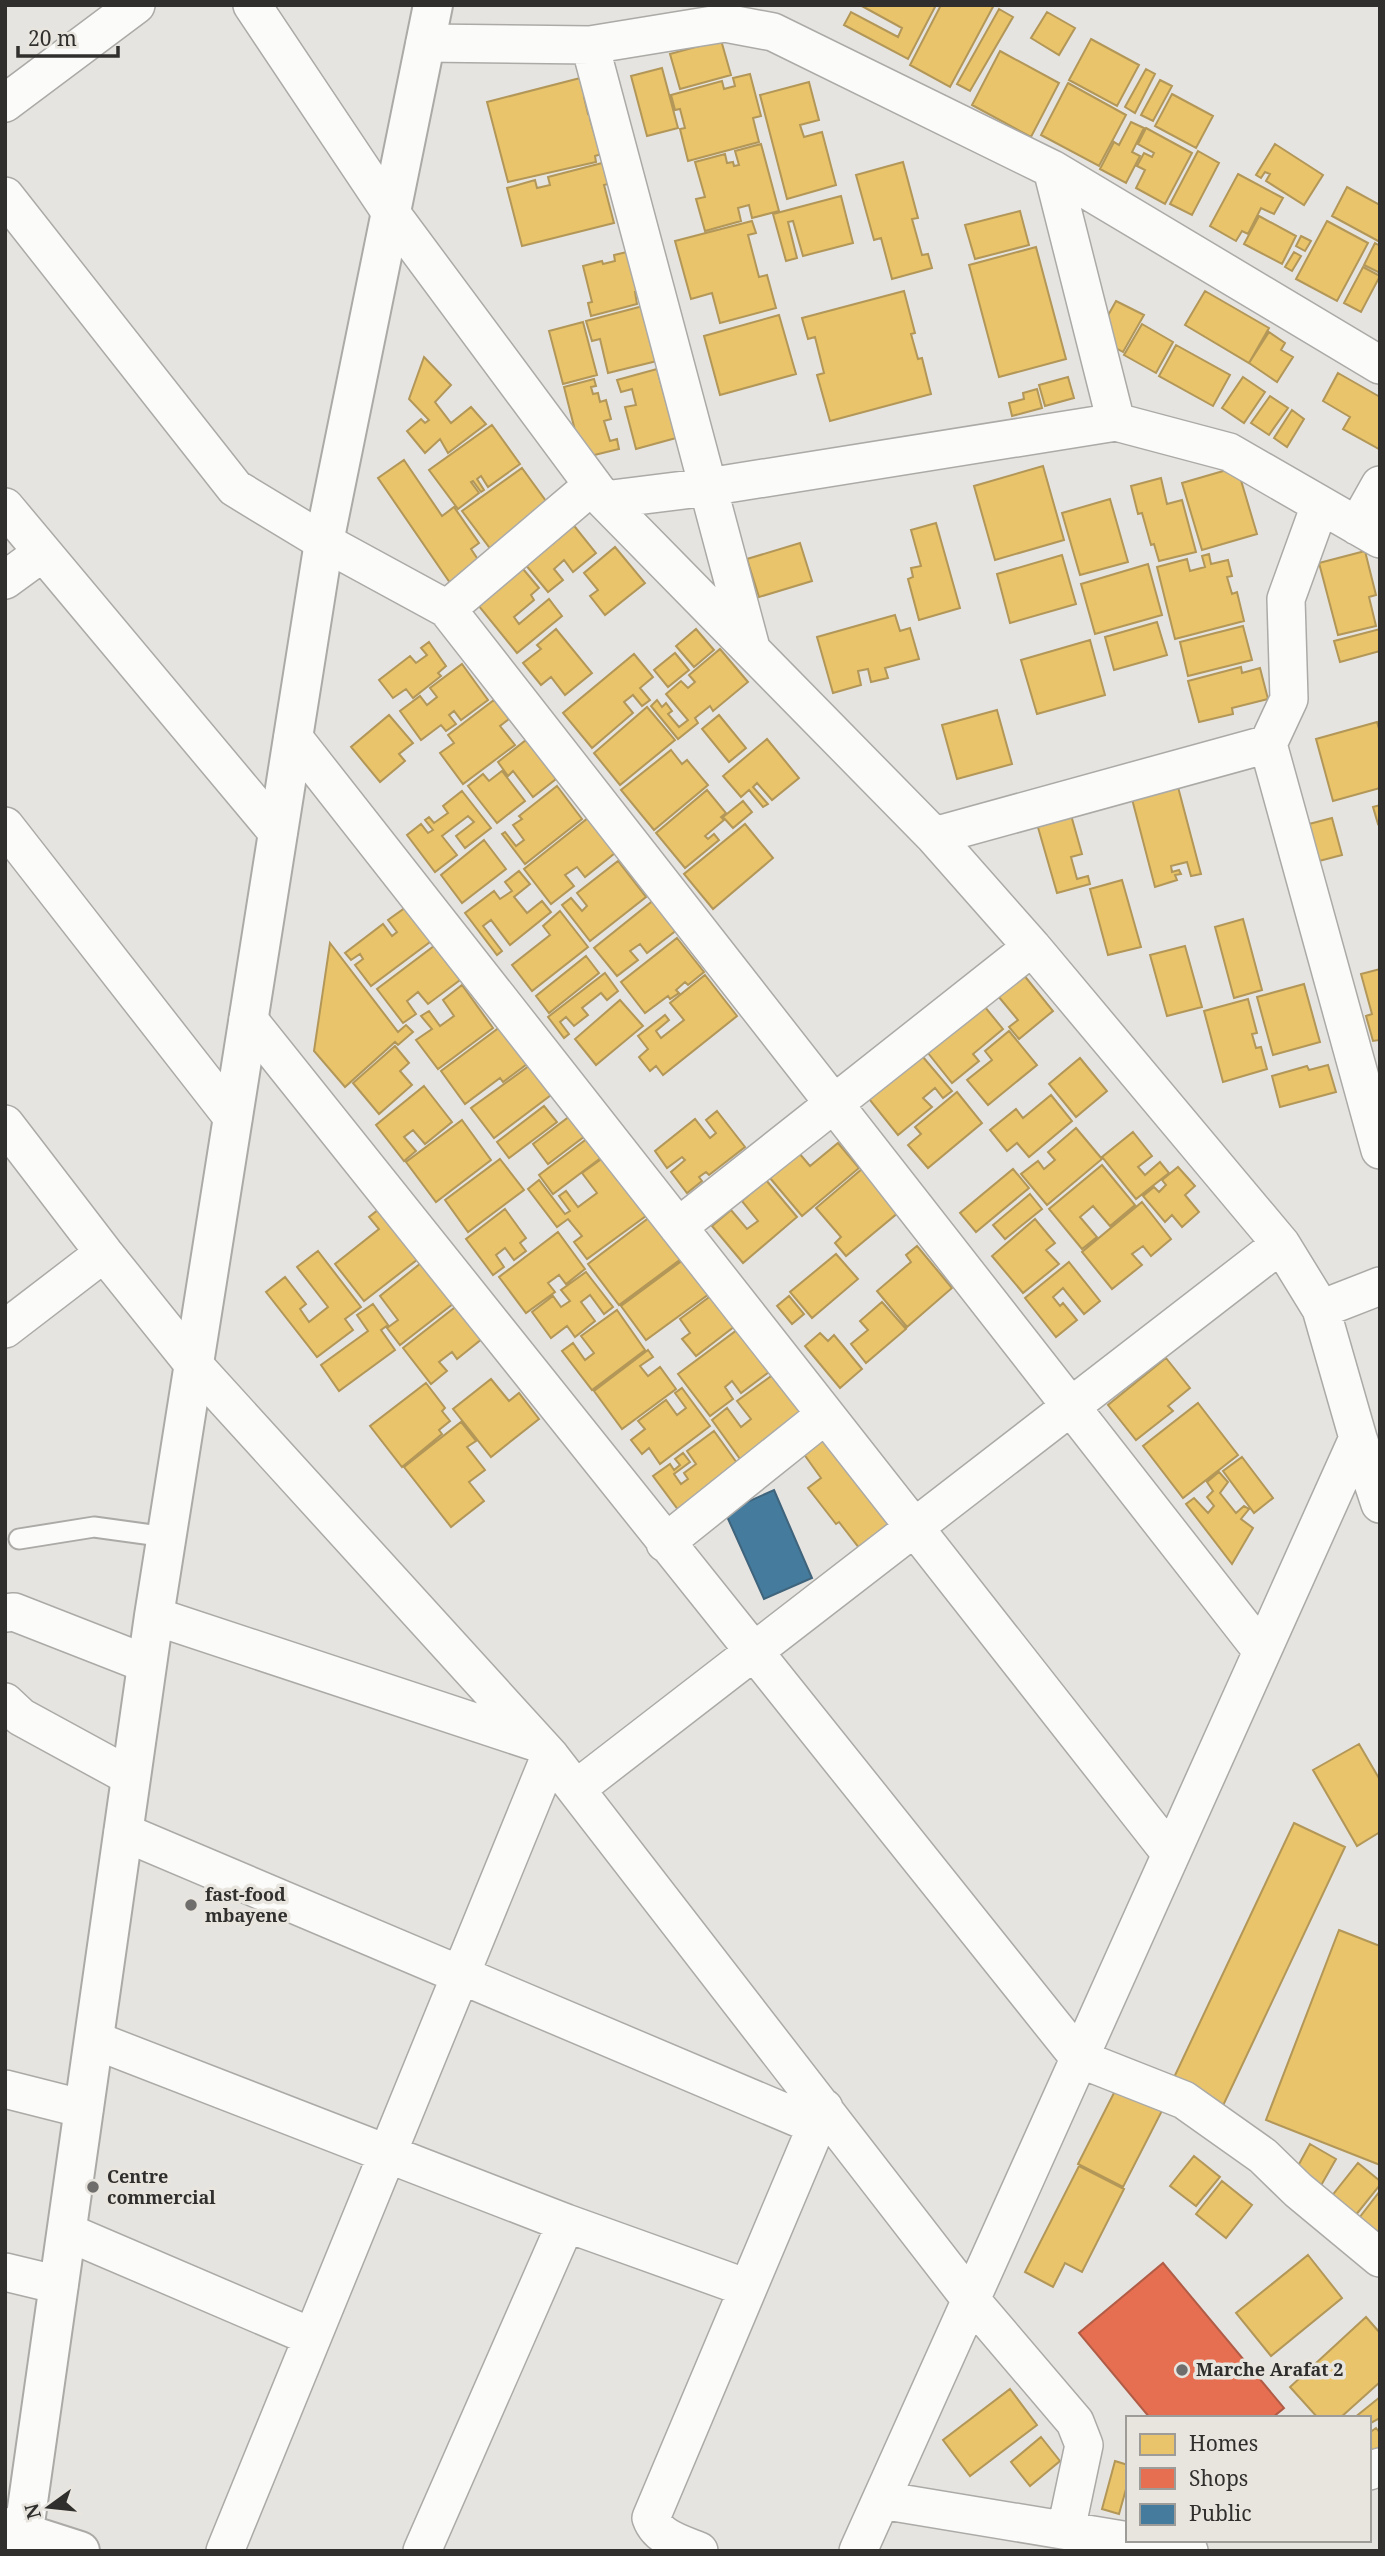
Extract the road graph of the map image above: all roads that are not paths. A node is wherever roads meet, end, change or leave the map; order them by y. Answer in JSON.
{"nodes":[{"id":1,"x":136,"y":5,"type":"edge"},
{"id":2,"x":253,"y":5,"type":"edge"},
{"id":3,"x":433,"y":5,"type":"edge"},
{"id":4,"x":425,"y":43,"type":"junction"},
{"id":5,"x":590,"y":45,"type":"junction"},
{"id":6,"x":5,"y":103,"type":"edge"},
{"id":7,"x":1052,"y":169,"type":"junction"},
{"id":8,"x":5,"y":196,"type":"edge"},
{"id":9,"x":391,"y":213,"type":"junction"},
{"id":10,"x":1380,"y":365,"type":"edge"},
{"id":11,"x":1116,"y":422,"type":"junction"},
{"id":12,"x":1380,"y":485,"type":"edge"},
{"id":13,"x":708,"y":487,"type":"junction"},
{"id":14,"x":599,"y":492,"type":"junction"},
{"id":15,"x":1320,"y":505,"type":"junction"},
{"id":16,"x":5,"y":507,"type":"edge"},
{"id":17,"x":1368,"y":533,"type":"edge"},
{"id":18,"x":324,"y":542,"type":"junction"},
{"id":19,"x":42,"y":553,"type":"junction"},
{"id":20,"x":5,"y":580,"type":"edge"},
{"id":21,"x":447,"y":609,"type":"junction"},
{"id":22,"x":751,"y":649,"type":"junction"},
{"id":23,"x":293,"y":737,"type":"junction"},
{"id":24,"x":1268,"y":744,"type":"junction"},
{"id":25,"x":5,"y":826,"type":"edge"},
{"id":26,"x":278,"y":833,"type":"junction"},
{"id":27,"x":934,"y":836,"type":"junction"},
{"id":28,"x":1032,"y":947,"type":"junction"},
{"id":29,"x":248,"y":1019,"type":"junction"},
{"id":30,"x":1367,"y":1056,"type":"edge"},
{"id":31,"x":834,"y":1104,"type":"junction"},
{"id":32,"x":233,"y":1118,"type":"junction"},
{"id":33,"x":5,"y":1124,"type":"edge"},
{"id":34,"x":1380,"y":1150,"type":"edge"},
{"id":35,"x":678,"y":1227,"type":"junction"},
{"id":36,"x":1281,"y":1244,"type":"junction"},
{"id":37,"x":104,"y":1253,"type":"junction"},
{"id":38,"x":1380,"y":1286,"type":"edge"},
{"id":39,"x":1321,"y":1309,"type":"junction"},
{"id":40,"x":5,"y":1329,"type":"edge"},
{"id":41,"x":194,"y":1365,"type":"junction"},
{"id":42,"x":1070,"y":1406,"type":"junction"},
{"id":43,"x":825,"y":1415,"type":"junction"},
{"id":44,"x":1358,"y":1438,"type":"junction"},
{"id":45,"x":1380,"y":1504,"type":"edge"},
{"id":46,"x":914,"y":1527,"type":"junction"},
{"id":47,"x":167,"y":1537,"type":"junction"},
{"id":48,"x":19,"y":1539,"type":"dead end"},
{"id":49,"x":665,"y":1543,"type":"junction"},
{"id":50,"x":5,"y":1613,"type":"edge"},
{"id":51,"x":154,"y":1616,"type":"junction"},
{"id":52,"x":1262,"y":1651,"type":"junction"},
{"id":53,"x":752,"y":1652,"type":"junction"},
{"id":54,"x":147,"y":1664,"type":"junction"},
{"id":55,"x":5,"y":1702,"type":"edge"},
{"id":56,"x":545,"y":1749,"type":"junction"},
{"id":57,"x":131,"y":1777,"type":"junction"},
{"id":58,"x":576,"y":1789,"type":"junction"},
{"id":59,"x":123,"y":1832,"type":"junction"},
{"id":60,"x":1171,"y":1854,"type":"junction"},
{"id":61,"x":461,"y":1975,"type":"junction"},
{"id":62,"x":94,"y":2040,"type":"junction"},
{"id":63,"x":1080,"y":2059,"type":"junction"},
{"id":64,"x":5,"y":2088,"type":"edge"},
{"id":65,"x":84,"y":2109,"type":"junction"},
{"id":66,"x":820,"y":2117,"type":"junction"},
{"id":67,"x":388,"y":2153,"type":"junction"},
{"id":68,"x":566,"y":2222,"type":"junction"},
{"id":69,"x":67,"y":2232,"type":"junction"},
{"id":70,"x":1380,"y":2258,"type":"edge"},
{"id":71,"x":5,"y":2272,"type":"edge"},
{"id":72,"x":59,"y":2286,"type":"junction"},
{"id":73,"x":747,"y":2288,"type":"junction"},
{"id":74,"x":971,"y":2300,"type":"junction"},
{"id":75,"x":312,"y":2337,"type":"junction"},
{"id":76,"x":881,"y":2500,"type":"junction"},
{"id":77,"x":1066,"y":2530,"type":"junction"},
{"id":78,"x":17,"y":2537,"type":"edge"},
{"id":79,"x":1126,"y":2540,"type":"edge"},
{"id":80,"x":1136,"y":2542,"type":"edge"},
{"id":81,"x":80,"y":2551,"type":"edge"},
{"id":82,"x":225,"y":2551,"type":"edge"},
{"id":83,"x":422,"y":2551,"type":"edge"},
{"id":84,"x":699,"y":2551,"type":"edge"},
{"id":85,"x":858,"y":2551,"type":"edge"},
{"id":86,"x":1189,"y":2551,"type":"edge"}],
"edges":[{"from":1,"to":6,"type":"street"},
{"from":2,"to":9,"type":"street"},
{"from":3,"to":4,"type":"street"},
{"from":4,"to":5,"type":"street"},
{"from":4,"to":9,"type":"street"},
{"from":5,"to":7,"type":"street"},
{"from":5,"to":13,"type":"street"},
{"from":7,"to":10,"type":"street"},
{"from":7,"to":11,"type":"street"},
{"from":8,"to":18,"type":"street"},
{"from":9,"to":14,"type":"street"},
{"from":9,"to":18,"type":"street"},
{"from":11,"to":13,"type":"street"},
{"from":11,"to":15,"type":"street"},
{"from":12,"to":17,"type":"street"},
{"from":13,"to":14,"type":"street"},
{"from":13,"to":22,"type":"street"},
{"from":14,"to":21,"type":"street"},
{"from":14,"to":22,"type":"street"},
{"from":15,"to":17,"type":"street"},
{"from":15,"to":24,"type":"street"},
{"from":16,"to":19,"type":"street"},
{"from":18,"to":21,"type":"street"},
{"from":18,"to":23,"type":"street"},
{"from":19,"to":20,"type":"street"},
{"from":19,"to":26,"type":"street"},
{"from":21,"to":31,"type":"street"},
{"from":22,"to":27,"type":"street"},
{"from":23,"to":26,"type":"street"},
{"from":23,"to":35,"type":"street"},
{"from":24,"to":27,"type":"street"},
{"from":24,"to":30,"type":"street"},
{"from":25,"to":32,"type":"street"},
{"from":26,"to":29,"type":"street"},
{"from":27,"to":28,"type":"street"},
{"from":28,"to":31,"type":"street"},
{"from":28,"to":36,"type":"street"},
{"from":29,"to":32,"type":"street"},
{"from":29,"to":49,"type":"street"},
{"from":30,"to":34,"type":"street"},
{"from":31,"to":35,"type":"street"},
{"from":31,"to":42,"type":"street"},
{"from":32,"to":41,"type":"street"},
{"from":33,"to":37,"type":"street"},
{"from":35,"to":43,"type":"street"},
{"from":36,"to":39,"type":"street"},
{"from":36,"to":42,"type":"street"},
{"from":37,"to":40,"type":"street"},
{"from":37,"to":41,"type":"street"},
{"from":38,"to":39,"type":"street"},
{"from":39,"to":44,"type":"street"},
{"from":41,"to":47,"type":"street"},
{"from":41,"to":56,"type":"street"},
{"from":42,"to":46,"type":"street"},
{"from":42,"to":52,"type":"street"},
{"from":43,"to":46,"type":"street"},
{"from":43,"to":49,"type":"street"},
{"from":44,"to":45,"type":"street"},
{"from":44,"to":52,"type":"street"},
{"from":46,"to":53,"type":"street"},
{"from":46,"to":60,"type":"street"},
{"from":47,"to":48,"type":"lane"},
{"from":47,"to":51,"type":"street"},
{"from":49,"to":53,"type":"street"},
{"from":50,"to":54,"type":"street"},
{"from":51,"to":54,"type":"street"},
{"from":51,"to":56,"type":"street"},
{"from":52,"to":60,"type":"street"},
{"from":53,"to":58,"type":"street"},
{"from":53,"to":63,"type":"street"},
{"from":54,"to":57,"type":"street"},
{"from":55,"to":57,"type":"street"},
{"from":56,"to":58,"type":"street"},
{"from":56,"to":61,"type":"street"},
{"from":57,"to":59,"type":"street"},
{"from":58,"to":66,"type":"street"},
{"from":59,"to":61,"type":"street"},
{"from":59,"to":62,"type":"street"},
{"from":60,"to":63,"type":"street"},
{"from":61,"to":66,"type":"street"},
{"from":61,"to":67,"type":"street"},
{"from":62,"to":65,"type":"street"},
{"from":62,"to":67,"type":"street"},
{"from":63,"to":70,"type":"street"},
{"from":63,"to":74,"type":"street"},
{"from":64,"to":65,"type":"street"},
{"from":65,"to":69,"type":"street"},
{"from":66,"to":73,"type":"street"},
{"from":66,"to":74,"type":"street"},
{"from":67,"to":68,"type":"street"},
{"from":67,"to":75,"type":"street"},
{"from":68,"to":73,"type":"street"},
{"from":68,"to":83,"type":"street"},
{"from":69,"to":72,"type":"street"},
{"from":69,"to":75,"type":"street"},
{"from":71,"to":72,"type":"street"},
{"from":72,"to":78,"type":"street"},
{"from":73,"to":84,"type":"street"},
{"from":74,"to":76,"type":"street"},
{"from":74,"to":77,"type":"street"},
{"from":75,"to":82,"type":"street"},
{"from":76,"to":77,"type":"street"},
{"from":76,"to":85,"type":"street"},
{"from":77,"to":79,"type":"street"},
{"from":78,"to":81,"type":"street"},
{"from":80,"to":86,"type":"street"}]}
